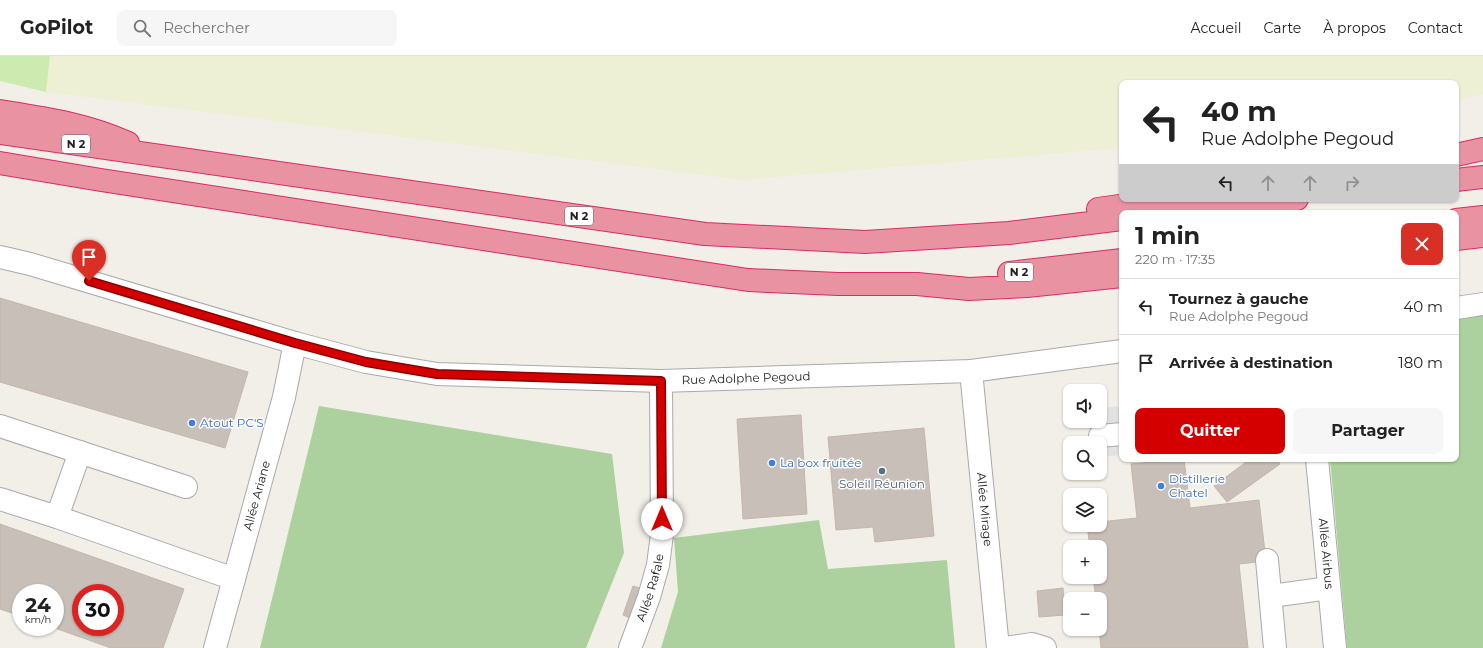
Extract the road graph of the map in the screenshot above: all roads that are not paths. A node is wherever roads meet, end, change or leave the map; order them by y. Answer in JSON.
{"nodes":[{"id":1,"x":0,"y":111,"type":"edge"},
{"id":2,"x":0,"y":133,"type":"edge"},
{"id":3,"x":1483,"y":149,"type":"edge"},
{"id":4,"x":1459,"y":154,"type":"edge"},
{"id":5,"x":152,"y":155,"type":"junction"},
{"id":6,"x":0,"y":163,"type":"edge"},
{"id":7,"x":0,"y":175,"type":"edge"},
{"id":8,"x":1483,"y":177,"type":"edge"},
{"id":9,"x":101,"y":180,"type":"junction"},
{"id":10,"x":1459,"y":180,"type":"edge"},
{"id":11,"x":1146,"y":202,"type":"edge"},
{"id":12,"x":1271,"y":202,"type":"edge"},
{"id":13,"x":1202,"y":210,"type":"edge"},
{"id":14,"x":1483,"y":217,"type":"edge"},
{"id":15,"x":1119,"y":219,"type":"edge"},
{"id":16,"x":1459,"y":220,"type":"edge"},
{"id":17,"x":1009,"y":232,"type":"junction"},
{"id":18,"x":1483,"y":236,"type":"edge"},
{"id":19,"x":1459,"y":239,"type":"edge"},
{"id":20,"x":0,"y":258,"type":"edge"},
{"id":21,"x":1119,"y":260,"type":"edge"},
{"id":22,"x":1119,"y":276,"type":"edge"},
{"id":23,"x":917,"y":284,"type":"junction"},
{"id":24,"x":1483,"y":304,"type":"edge"},
{"id":25,"x":1459,"y":308,"type":"edge"},
{"id":26,"x":295,"y":343,"type":"junction"},
{"id":27,"x":1119,"y":351,"type":"edge"},
{"id":28,"x":971,"y":371,"type":"junction"},
{"id":29,"x":661,"y":381,"type":"junction"},
{"id":30,"x":0,"y":426,"type":"edge"},
{"id":31,"x":1119,"y":434,"type":"edge"},
{"id":32,"x":1100,"y":436,"type":"dead end"},
{"id":33,"x":80,"y":452,"type":"junction"},
{"id":34,"x":1317,"y":462,"type":"edge"},
{"id":35,"x":186,"y":487,"type":"dead end"},
{"id":36,"x":0,"y":499,"type":"edge"},
{"id":37,"x":58,"y":517,"type":"junction"},
{"id":38,"x":1267,"y":560,"type":"dead end"},
{"id":39,"x":234,"y":579,"type":"junction"},
{"id":40,"x":1329,"y":588,"type":"junction"},
{"id":41,"x":1271,"y":596,"type":"junction"},
{"id":42,"x":215,"y":648,"type":"edge"},
{"id":43,"x":630,"y":648,"type":"edge"},
{"id":44,"x":998,"y":648,"type":"edge"},
{"id":45,"x":1005,"y":648,"type":"edge"},
{"id":46,"x":1045,"y":648,"type":"edge"},
{"id":47,"x":1275,"y":648,"type":"edge"},
{"id":48,"x":1335,"y":648,"type":"edge"}],
"edges":[{"from":1,"to":5,"type":"highway"},
{"from":2,"to":5,"type":"highway","number":"N 2"},
{"from":3,"to":4,"type":"highway"},
{"from":5,"to":17,"type":"highway","number":"N 2"},
{"from":6,"to":9,"type":"highway","number":"N 2"},
{"from":7,"to":9,"type":"highway"},
{"from":8,"to":10,"type":"highway"},
{"from":9,"to":23,"type":"highway","number":"N 2"},
{"from":11,"to":17,"type":"highway"},
{"from":12,"to":13,"type":"highway"},
{"from":14,"to":16,"type":"highway"},
{"from":15,"to":17,"type":"highway","number":"N 2"},
{"from":18,"to":19,"type":"highway"},
{"from":20,"to":26,"type":"street","name":"Rue Adolphe Pegoud"},
{"from":21,"to":23,"type":"highway","number":"N 2"},
{"from":22,"to":23,"type":"highway"},
{"from":24,"to":25,"type":"street"},
{"from":26,"to":29,"type":"street","name":"Rue Adolphe Pegoud"},
{"from":26,"to":39,"type":"street","name":"Allée Ariane"},
{"from":27,"to":28,"type":"street","name":"Rue Adolphe Pegoud"},
{"from":28,"to":29,"type":"street","name":"Rue Adolphe Pegoud"},
{"from":28,"to":44,"type":"street","name":"Allée Mirage"},
{"from":29,"to":43,"type":"street","name":"Allée Rafale"},
{"from":30,"to":33,"type":"street"},
{"from":31,"to":32,"type":"street"},
{"from":33,"to":35,"type":"street"},
{"from":33,"to":37,"type":"street"},
{"from":34,"to":40,"type":"street","name":"Allée Airbus"},
{"from":36,"to":37,"type":"street"},
{"from":37,"to":39,"type":"street"},
{"from":38,"to":41,"type":"street"},
{"from":39,"to":42,"type":"street","name":"Allée Ariane"},
{"from":40,"to":41,"type":"street"},
{"from":40,"to":48,"type":"street","name":"Allée Airbus"},
{"from":41,"to":47,"type":"street"},
{"from":45,"to":46,"type":"street"}]}
